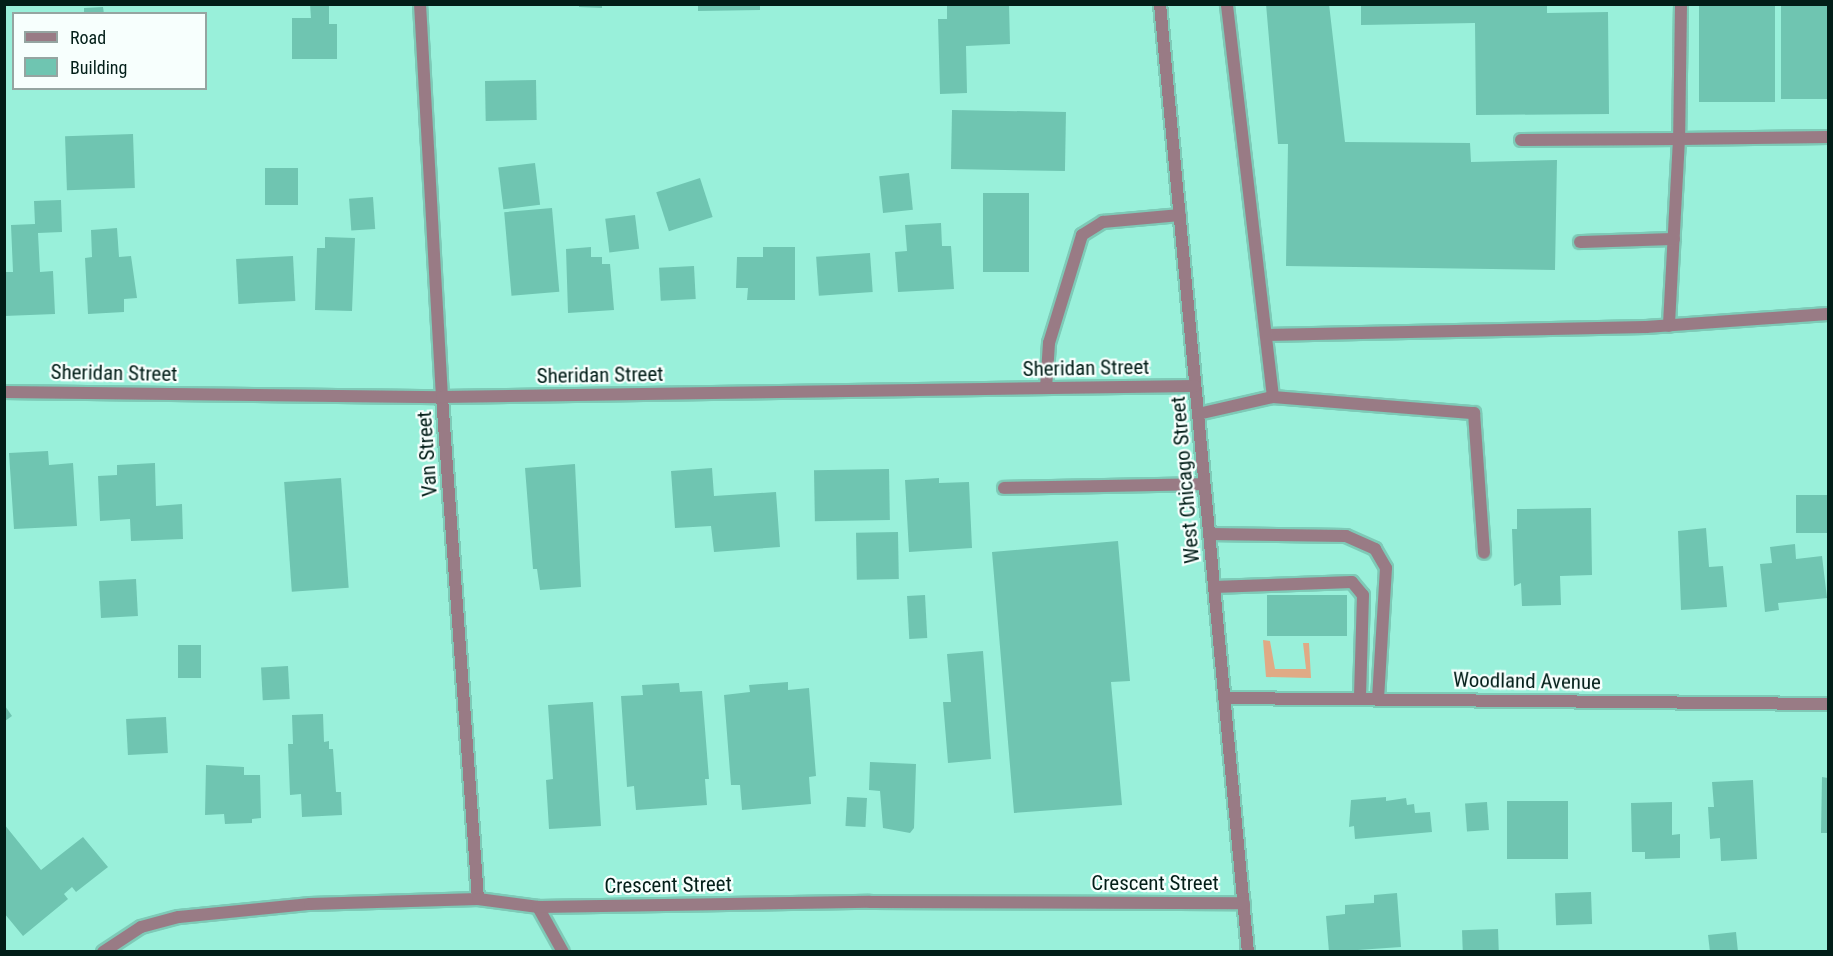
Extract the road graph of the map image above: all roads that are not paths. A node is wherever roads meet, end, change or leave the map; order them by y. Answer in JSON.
{"nodes":[{"id":1,"x":420,"y":4,"type":"edge"},
{"id":2,"x":1160,"y":4,"type":"edge"},
{"id":3,"x":1227,"y":4,"type":"edge"},
{"id":4,"x":1681,"y":4,"type":"edge"},
{"id":5,"x":1828,"y":137,"type":"edge"},
{"id":6,"x":1680,"y":139,"type":"junction"},
{"id":7,"x":1521,"y":140,"type":"dead end"},
{"id":8,"x":1180,"y":215,"type":"junction"},
{"id":9,"x":1674,"y":239,"type":"junction"},
{"id":10,"x":1580,"y":242,"type":"dead end"},
{"id":11,"x":1828,"y":314,"type":"edge"},
{"id":12,"x":1669,"y":326,"type":"junction"},
{"id":13,"x":1266,"y":335,"type":"junction"},
{"id":14,"x":1195,"y":386,"type":"junction"},
{"id":15,"x":1046,"y":388,"type":"junction"},
{"id":16,"x":4,"y":392,"type":"edge"},
{"id":17,"x":442,"y":397,"type":"junction"},
{"id":18,"x":1273,"y":397,"type":"junction"},
{"id":19,"x":1198,"y":414,"type":"junction"},
{"id":20,"x":1204,"y":484,"type":"junction"},
{"id":21,"x":1005,"y":488,"type":"dead end"},
{"id":22,"x":1209,"y":534,"type":"junction"},
{"id":23,"x":1484,"y":553,"type":"dead end"},
{"id":24,"x":1214,"y":587,"type":"junction"},
{"id":25,"x":1224,"y":698,"type":"junction"},
{"id":26,"x":1378,"y":698,"type":"junction"},
{"id":27,"x":1360,"y":699,"type":"junction"},
{"id":28,"x":1828,"y":704,"type":"edge"},
{"id":29,"x":478,"y":900,"type":"junction"},
{"id":30,"x":1244,"y":903,"type":"junction"},
{"id":31,"x":538,"y":907,"type":"junction"},
{"id":32,"x":103,"y":951,"type":"edge"},
{"id":33,"x":563,"y":951,"type":"edge"},
{"id":34,"x":1248,"y":951,"type":"edge"}],
"edges":[{"from":1,"to":17,"type":"street","name":"Van Street"},
{"from":2,"to":8,"type":"street","name":"West Chicago Street"},
{"from":3,"to":13,"type":"street"},
{"from":4,"to":6,"type":"street"},
{"from":5,"to":6,"type":"street"},
{"from":6,"to":7,"type":"street"},
{"from":6,"to":9,"type":"street"},
{"from":8,"to":14,"type":"street","name":"West Chicago Street"},
{"from":8,"to":15,"type":"street"},
{"from":9,"to":10,"type":"street"},
{"from":9,"to":12,"type":"street"},
{"from":11,"to":12,"type":"street"},
{"from":12,"to":13,"type":"street"},
{"from":13,"to":18,"type":"street"},
{"from":14,"to":15,"type":"street","name":"Sheridan Street"},
{"from":14,"to":19,"type":"street","name":"West Chicago Street"},
{"from":15,"to":17,"type":"street","name":"Sheridan Street"},
{"from":16,"to":17,"type":"street","name":"Sheridan Street"},
{"from":17,"to":29,"type":"street","name":"Van Street"},
{"from":18,"to":19,"type":"street"},
{"from":18,"to":23,"type":"street"},
{"from":19,"to":20,"type":"street","name":"West Chicago Street"},
{"from":20,"to":21,"type":"street"},
{"from":20,"to":22,"type":"street","name":"West Chicago Street"},
{"from":22,"to":24,"type":"street","name":"West Chicago Street"},
{"from":22,"to":26,"type":"street"},
{"from":24,"to":25,"type":"street","name":"West Chicago Street"},
{"from":24,"to":27,"type":"street"},
{"from":25,"to":27,"type":"street","name":"Woodland Avenue"},
{"from":25,"to":30,"type":"street","name":"West Chicago Street"},
{"from":26,"to":27,"type":"street","name":"Woodland Avenue"},
{"from":26,"to":28,"type":"street","name":"Woodland Avenue"},
{"from":29,"to":31,"type":"street","name":"Crescent Street"},
{"from":29,"to":32,"type":"street","name":"Crescent Street"},
{"from":30,"to":31,"type":"street","name":"Crescent Street"},
{"from":30,"to":34,"type":"street","name":"West Chicago Street"},
{"from":31,"to":33,"type":"street"}]}
